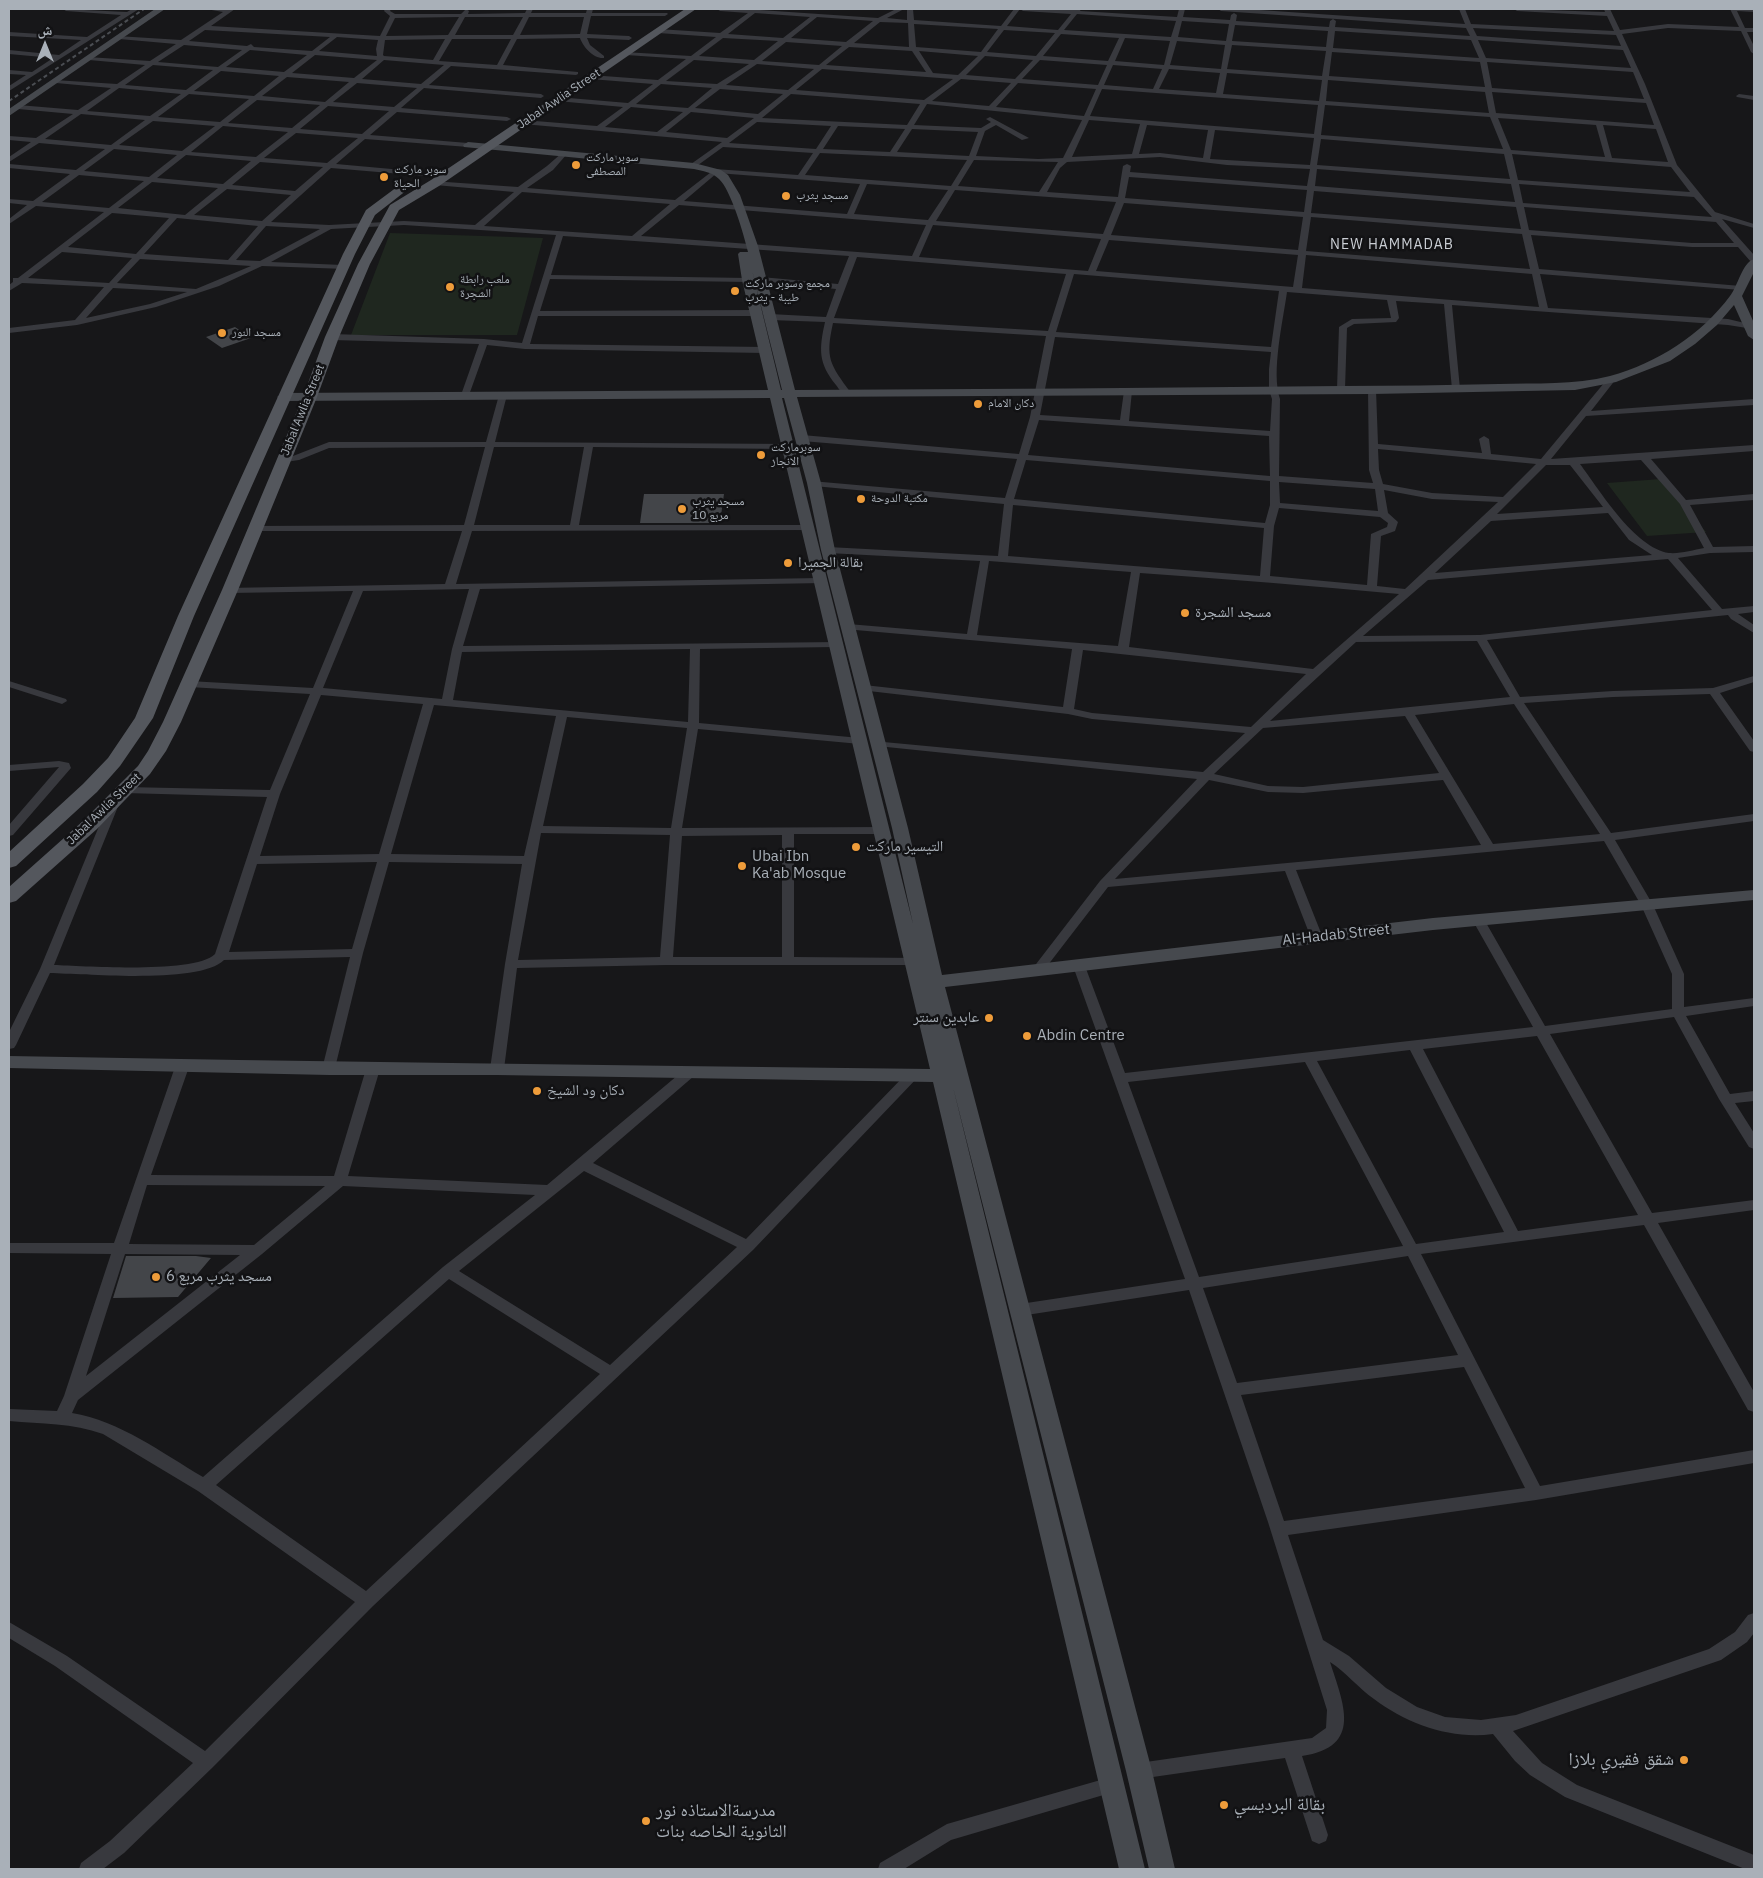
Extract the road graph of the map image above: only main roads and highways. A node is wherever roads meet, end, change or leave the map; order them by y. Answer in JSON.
{"nodes":[{"id":1,"x":691,"y":9,"type":"edge"},
{"id":2,"x":669,"y":11,"type":"edge"},
{"id":3,"x":583,"y":75,"type":"junction"},
{"id":4,"x":430,"y":178,"type":"junction"},
{"id":5,"x":9,"y":862,"type":"edge"},
{"id":6,"x":9,"y":897,"type":"edge"}],
"edges":[{"from":1,"to":3,"type":"main road","name":"Jabal Awlia Street"},
{"from":2,"to":3,"type":"main road","name":"Jabal Awlia Street"},
{"from":3,"to":4,"type":"main road","name":"Jabal Awlia Street"},
{"from":3,"to":4,"type":"main road","name":"Jabal Awlia Street"},
{"from":4,"to":5,"type":"main road","name":"Jabal Awlia Street"},
{"from":4,"to":6,"type":"main road","name":"Jabal Awlia Street"}]}
